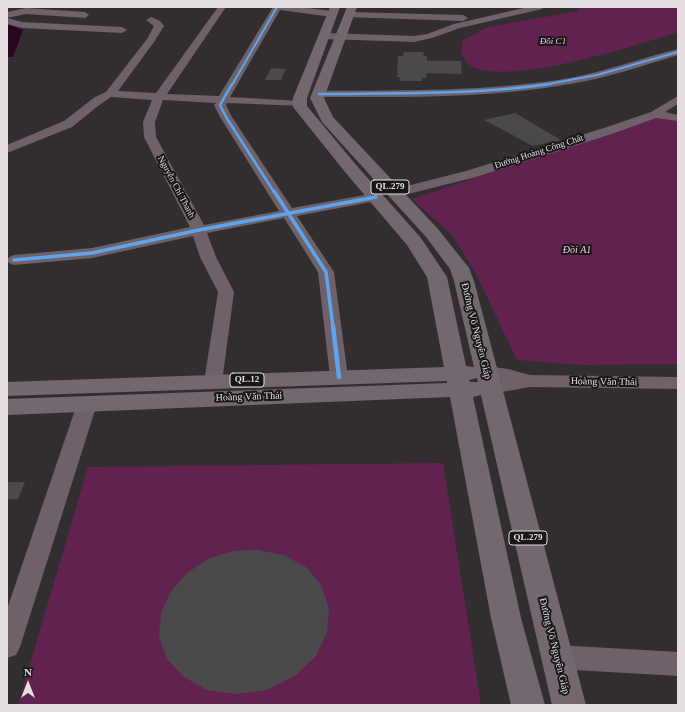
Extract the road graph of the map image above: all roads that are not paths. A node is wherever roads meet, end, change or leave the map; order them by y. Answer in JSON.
{"nodes":[{"id":1,"x":222,"y":7,"type":"edge"},
{"id":2,"x":277,"y":7,"type":"edge"},
{"id":3,"x":280,"y":7,"type":"edge"},
{"id":4,"x":460,"y":7,"type":"edge"},
{"id":5,"x":538,"y":7,"type":"edge"},
{"id":6,"x":524,"y":8,"type":"edge"},
{"id":7,"x":334,"y":11,"type":"edge"},
{"id":8,"x":351,"y":11,"type":"edge"},
{"id":9,"x":85,"y":15,"type":"dead end"},
{"id":10,"x":428,"y":17,"type":"junction"},
{"id":11,"x":463,"y":18,"type":"junction"},
{"id":12,"x":7,"y":19,"type":"edge"},
{"id":13,"x":151,"y":20,"type":"dead end"},
{"id":14,"x":472,"y":22,"type":"junction"},
{"id":15,"x":102,"y":24,"type":"dead end"},
{"id":16,"x":122,"y":30,"type":"dead end"},
{"id":17,"x":429,"y":36,"type":"junction"},
{"id":18,"x":333,"y":37,"type":"junction"},
{"id":19,"x":678,"y":52,"type":"edge"},
{"id":20,"x":316,"y":60,"type":"junction"},
{"id":21,"x":332,"y":60,"type":"junction"},
{"id":22,"x":110,"y":94,"type":"junction"},
{"id":23,"x":319,"y":94,"type":"junction"},
{"id":24,"x":159,"y":97,"type":"junction"},
{"id":25,"x":678,"y":99,"type":"edge"},
{"id":26,"x":223,"y":100,"type":"junction"},
{"id":27,"x":300,"y":104,"type":"junction"},
{"id":28,"x":655,"y":114,"type":"junction"},
{"id":29,"x":678,"y":118,"type":"edge"},
{"id":30,"x":35,"y":138,"type":"junction"},
{"id":31,"x":46,"y":144,"type":"dead end"},
{"id":32,"x":7,"y":149,"type":"edge"},
{"id":33,"x":396,"y":193,"type":"junction"},
{"id":34,"x":376,"y":197,"type":"junction"},
{"id":35,"x":289,"y":213,"type":"junction"},
{"id":36,"x":199,"y":230,"type":"junction"},
{"id":37,"x":14,"y":260,"type":"dead end"},
{"id":38,"x":339,"y":377,"type":"junction"},
{"id":39,"x":489,"y":380,"type":"junction"},
{"id":40,"x":458,"y":381,"type":"junction"},
{"id":41,"x":213,"y":382,"type":"junction"},
{"id":42,"x":678,"y":383,"type":"edge"},
{"id":43,"x":7,"y":389,"type":"edge"},
{"id":44,"x":237,"y":398,"type":"junction"},
{"id":45,"x":188,"y":399,"type":"junction"},
{"id":46,"x":87,"y":404,"type":"junction"},
{"id":47,"x":7,"y":408,"type":"edge"},
{"id":48,"x":7,"y":647,"type":"edge"},
{"id":49,"x":557,"y":657,"type":"junction"},
{"id":50,"x":678,"y":664,"type":"edge"},
{"id":51,"x":528,"y":705,"type":"edge"},
{"id":52,"x":569,"y":705,"type":"edge"}],
"edges":[{"from":1,"to":24,"type":"street","name":"Nguyễn Chí Thanh"},
{"from":2,"to":26,"type":"street"},
{"from":3,"to":7,"type":"street"},
{"from":4,"to":11,"type":"street"},
{"from":5,"to":6,"type":"street"},
{"from":6,"to":14,"type":"street"},
{"from":7,"to":8,"type":"highway"},
{"from":7,"to":18,"type":"highway"},
{"from":8,"to":10,"type":"street"},
{"from":8,"to":18,"type":"highway"},
{"from":9,"to":12,"type":"street"},
{"from":10,"to":11,"type":"street"},
{"from":10,"to":17,"type":"street"},
{"from":11,"to":14,"type":"street"},
{"from":12,"to":15,"type":"street"},
{"from":12,"to":16,"type":"street"},
{"from":13,"to":22,"type":"street"},
{"from":14,"to":17,"type":"street"},
{"from":17,"to":18,"type":"street"},
{"from":18,"to":20,"type":"highway"},
{"from":18,"to":21,"type":"highway"},
{"from":19,"to":23,"type":"street"},
{"from":20,"to":21,"type":"highway"},
{"from":20,"to":27,"type":"highway"},
{"from":21,"to":23,"type":"highway"},
{"from":22,"to":24,"type":"street"},
{"from":22,"to":30,"type":"street"},
{"from":23,"to":33,"type":"highway","name":"Đường Võ Nguyên Giáp","number":"QL.279"},
{"from":24,"to":26,"type":"street"},
{"from":24,"to":36,"type":"street","name":"Nguyễn Chí Thanh"},
{"from":25,"to":28,"type":"street","name":"Đường Hoàng Công Chất"},
{"from":26,"to":27,"type":"street"},
{"from":26,"to":35,"type":"street"},
{"from":27,"to":34,"type":"highway","number":"QL.279"},
{"from":28,"to":29,"type":"street"},
{"from":28,"to":33,"type":"street","name":"Đường Hoàng Công Chất"},
{"from":30,"to":31,"type":"street"},
{"from":30,"to":32,"type":"street"},
{"from":33,"to":34,"type":"highway"},
{"from":33,"to":39,"type":"highway","name":"Đường Võ Nguyên Giáp","number":"QL.279"},
{"from":34,"to":35,"type":"street"},
{"from":34,"to":40,"type":"highway","number":"QL.279"},
{"from":35,"to":36,"type":"street"},
{"from":35,"to":38,"type":"street"},
{"from":36,"to":37,"type":"street"},
{"from":36,"to":41,"type":"street","name":"Nguyễn Chí Thanh"},
{"from":38,"to":40,"type":"highway","name":"Hoàng Văn Thái","number":"QL.12"},
{"from":38,"to":41,"type":"highway","name":"Hoàng Văn Thái","number":"QL.12"},
{"from":39,"to":40,"type":"highway","name":"Hoàng Văn Thái"},
{"from":39,"to":42,"type":"street","name":"Hoàng Văn Thái"},
{"from":39,"to":49,"type":"highway","name":"Đường Võ Nguyên Giáp","number":"QL.279"},
{"from":40,"to":44,"type":"highway","name":"Hoàng Văn Thái","number":"QL.12"},
{"from":40,"to":51,"type":"highway","number":"QL.279"},
{"from":41,"to":43,"type":"highway","name":"Hoàng Văn Thái","number":"QL.12"},
{"from":41,"to":44,"type":"highway"},
{"from":41,"to":45,"type":"highway"},
{"from":44,"to":45,"type":"highway","name":"Hoàng Văn Thái","number":"QL.12"},
{"from":45,"to":46,"type":"highway","name":"Hoàng Văn Thái","number":"QL.12"},
{"from":46,"to":47,"type":"highway","name":"Hoàng Văn Thái","number":"QL.12"},
{"from":46,"to":48,"type":"street"},
{"from":49,"to":50,"type":"street"},
{"from":49,"to":52,"type":"highway","name":"Đường Võ Nguyên Giáp","number":"QL.279"}]}
